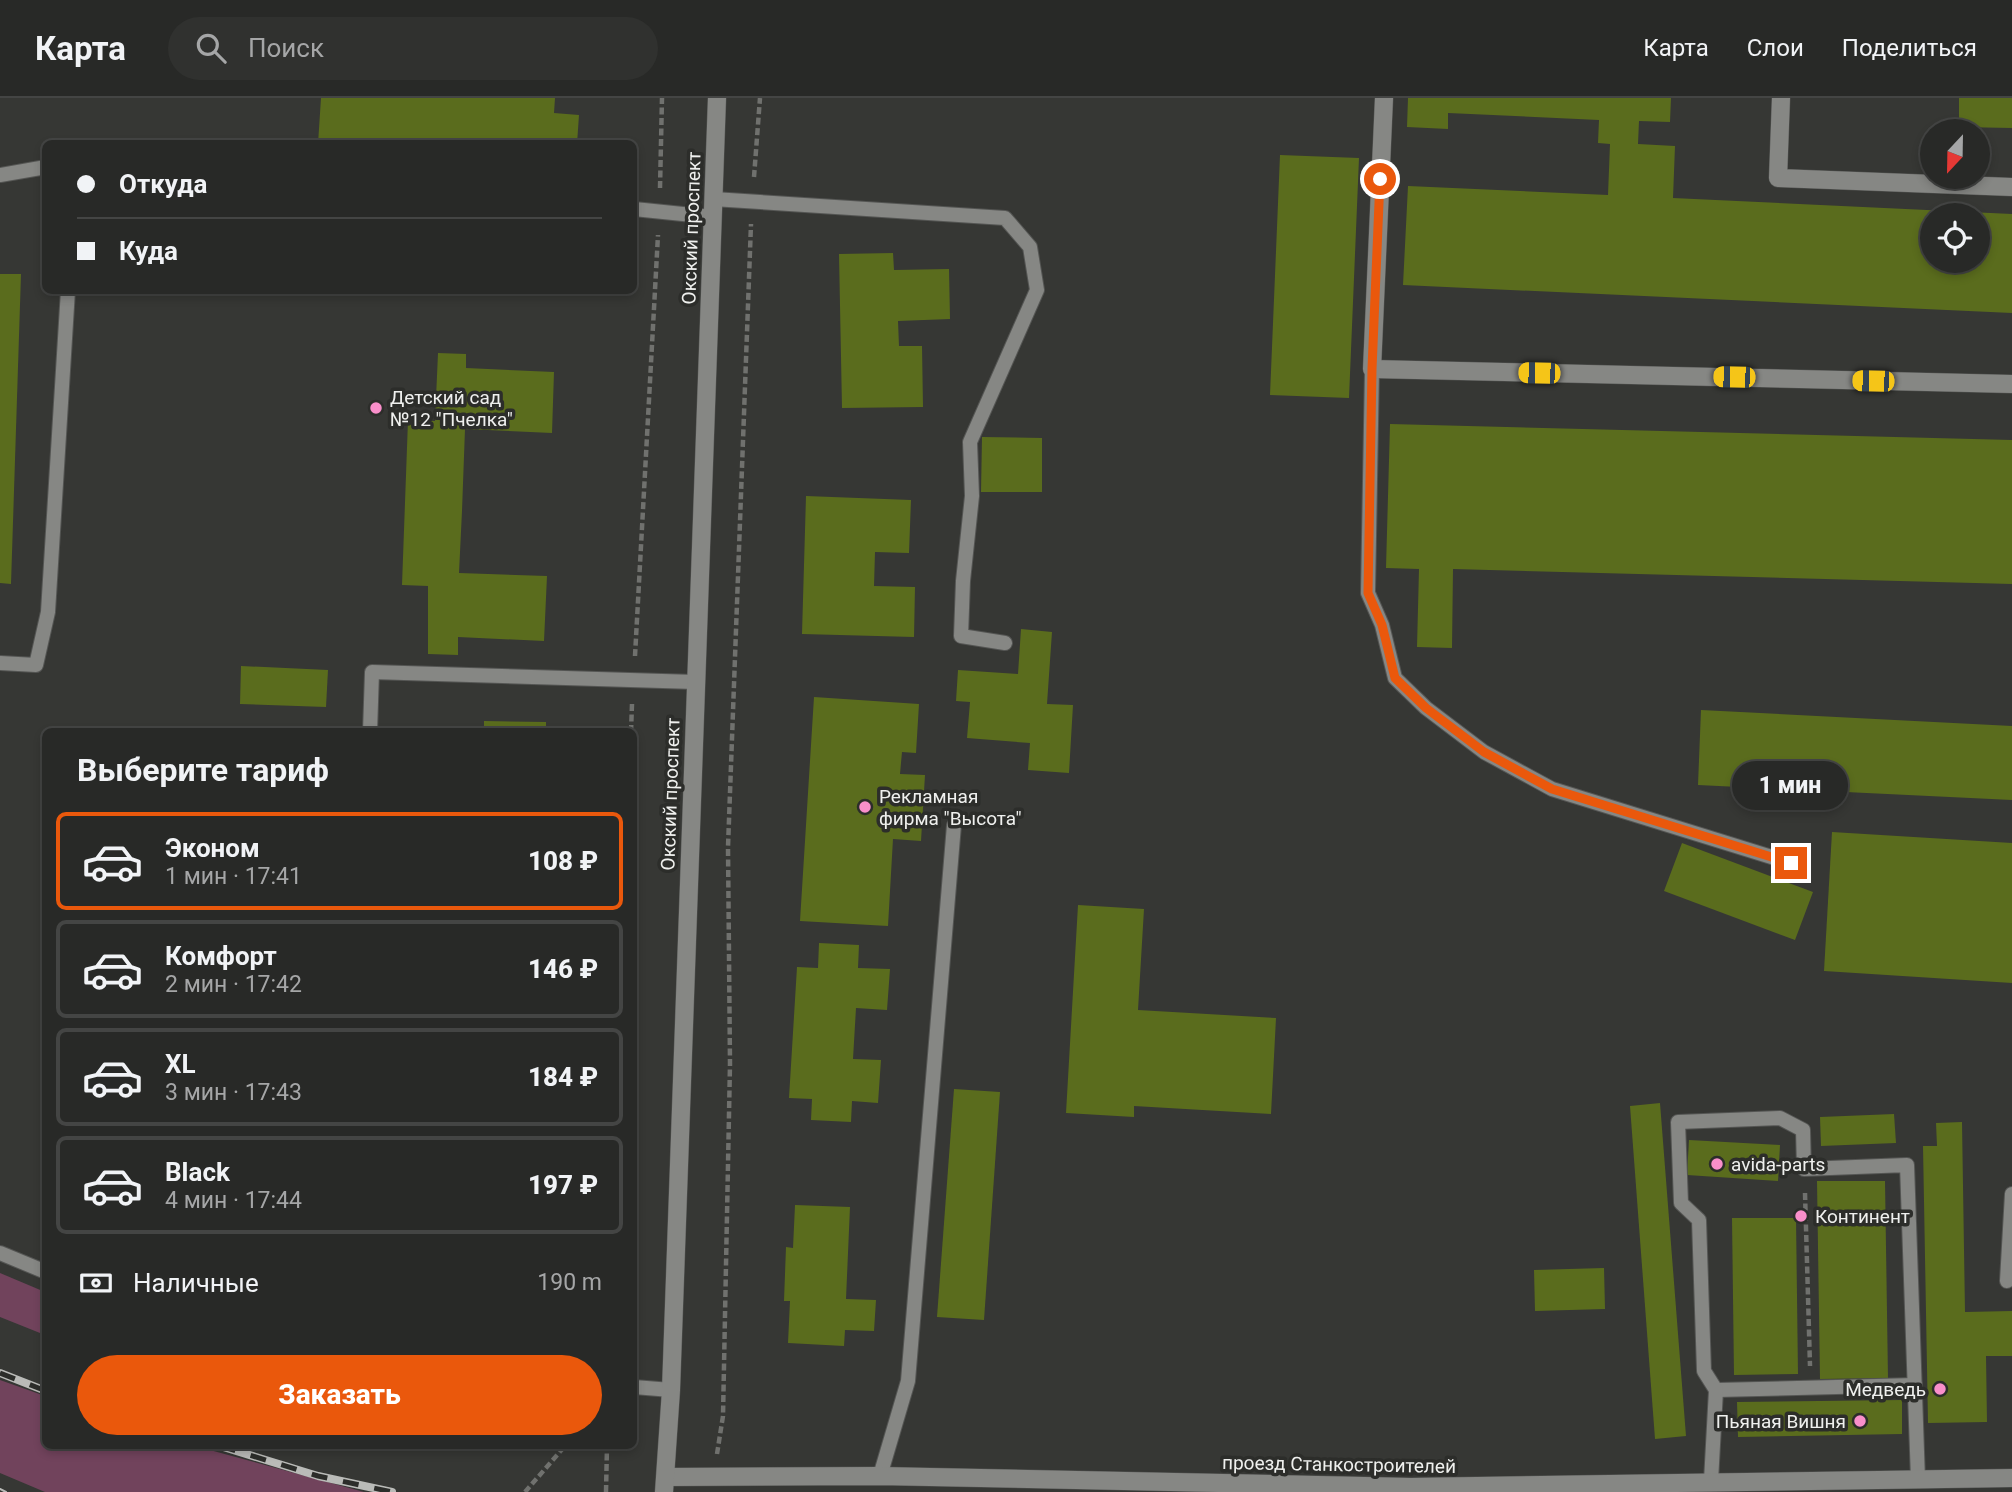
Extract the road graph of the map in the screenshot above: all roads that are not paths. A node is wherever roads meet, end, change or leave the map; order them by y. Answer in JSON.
{"nodes":[{"id":1,"x":716,"y":98,"type":"edge"},
{"id":2,"x":1384,"y":98,"type":"edge"},
{"id":3,"x":1781,"y":98,"type":"edge"},
{"id":4,"x":42,"y":168,"type":"edge"},
{"id":5,"x":0,"y":175,"type":"edge"},
{"id":6,"x":2012,"y":187,"type":"edge"},
{"id":7,"x":713,"y":208,"type":"junction"},
{"id":8,"x":637,"y":209,"type":"edge"},
{"id":9,"x":68,"y":294,"type":"edge"},
{"id":10,"x":1372,"y":369,"type":"junction"},
{"id":11,"x":2012,"y":384,"type":"edge"},
{"id":12,"x":1005,"y":643,"type":"dead end"},
{"id":13,"x":0,"y":663,"type":"edge"},
{"id":14,"x":695,"y":682,"type":"junction"},
{"id":15,"x":370,"y":728,"type":"edge"},
{"id":16,"x":954,"y":825,"type":"dead end"},
{"id":17,"x":1791,"y":863,"type":"dead end"},
{"id":18,"x":2012,"y":1194,"type":"edge"},
{"id":19,"x":0,"y":1253,"type":"edge"},
{"id":20,"x":42,"y":1270,"type":"edge"},
{"id":21,"x":2007,"y":1281,"type":"dead end"},
{"id":22,"x":1915,"y":1385,"type":"junction"},
{"id":23,"x":637,"y":1387,"type":"edge"},
{"id":24,"x":671,"y":1390,"type":"junction"},
{"id":25,"x":1716,"y":1390,"type":"junction"},
{"id":26,"x":880,"y":1476,"type":"junction"},
{"id":27,"x":2012,"y":1478,"type":"edge"},
{"id":28,"x":1918,"y":1480,"type":"junction"},
{"id":29,"x":1711,"y":1481,"type":"junction"},
{"id":30,"x":665,"y":1484,"type":"edge"}],
"edges":[{"from":1,"to":7,"type":"main road","name":"Окский проспект"},
{"from":2,"to":10,"type":"main road"},
{"from":3,"to":6,"type":"main road"},
{"from":4,"to":5,"type":"lane"},
{"from":7,"to":8,"type":"lane"},
{"from":7,"to":12,"type":"lane"},
{"from":7,"to":14,"type":"main road","name":"Окский проспект"},
{"from":9,"to":13,"type":"lane"},
{"from":10,"to":11,"type":"main road"},
{"from":10,"to":17,"type":"lane"},
{"from":14,"to":15,"type":"lane"},
{"from":14,"to":24,"type":"main road","name":"Окский проспект"},
{"from":16,"to":26,"type":"lane"},
{"from":18,"to":21,"type":"lane"},
{"from":19,"to":20,"type":"lane"},
{"from":22,"to":25,"type":"lane"},
{"from":22,"to":25,"type":"lane"},
{"from":22,"to":28,"type":"lane"},
{"from":23,"to":24,"type":"lane"},
{"from":24,"to":30,"type":"main road","name":"Окский проспект"},
{"from":25,"to":29,"type":"lane"},
{"from":26,"to":29,"type":"main road","name":"проезд Станкостроителей"},
{"from":26,"to":30,"type":"main road","name":"проезд Станкостроителей"},
{"from":27,"to":28,"type":"main road","name":"проезд Станкостроителей"},
{"from":28,"to":29,"type":"main road","name":"проезд Станкостроителей"}]}
